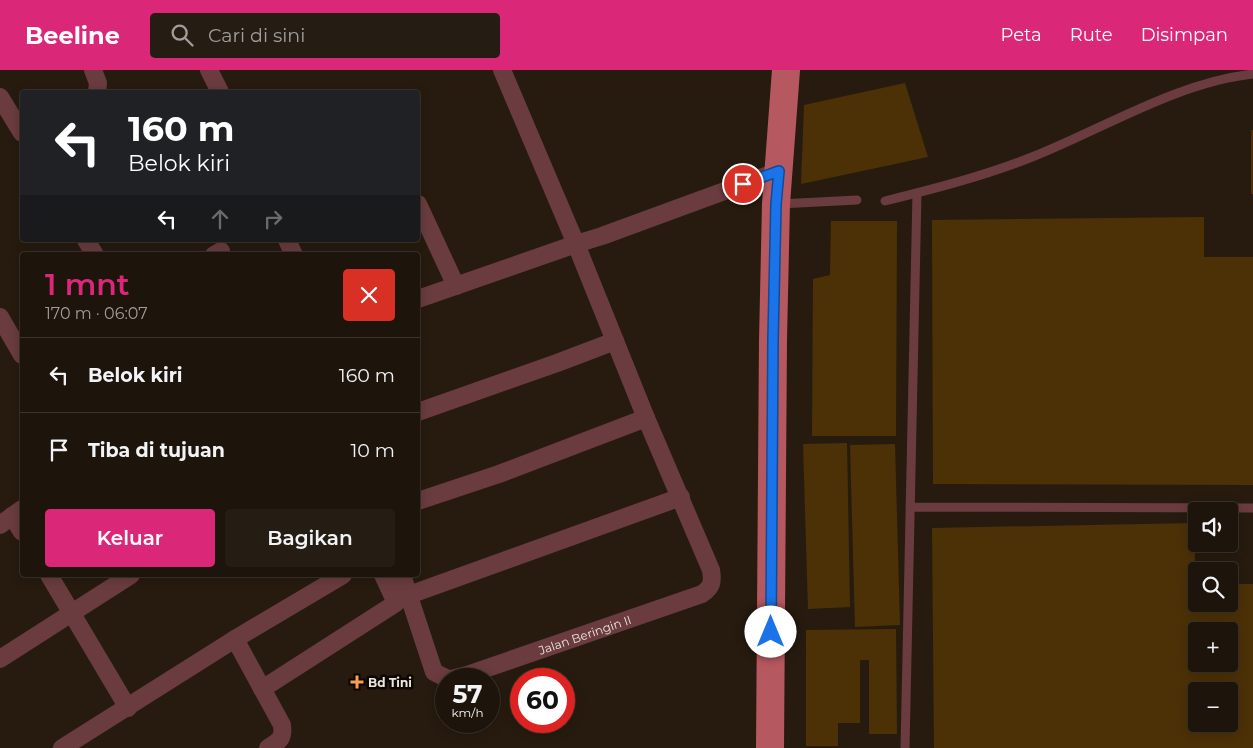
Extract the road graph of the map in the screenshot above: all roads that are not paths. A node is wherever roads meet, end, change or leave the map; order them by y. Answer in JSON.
{"nodes":[{"id":1,"x":93,"y":70,"type":"edge"},
{"id":2,"x":209,"y":70,"type":"edge"},
{"id":3,"x":502,"y":70,"type":"edge"},
{"id":4,"x":786,"y":70,"type":"edge"},
{"id":5,"x":1253,"y":74,"type":"edge"},
{"id":6,"x":97,"y":90,"type":"edge"},
{"id":7,"x":219,"y":90,"type":"edge"},
{"id":8,"x":0,"y":97,"type":"edge"},
{"id":9,"x":20,"y":130,"type":"edge"},
{"id":10,"x":779,"y":171,"type":"junction"},
{"id":11,"x":917,"y":193,"type":"junction"},
{"id":12,"x":857,"y":200,"type":"dead end"},
{"id":13,"x":885,"y":201,"type":"dead end"},
{"id":14,"x":776,"y":204,"type":"junction"},
{"id":15,"x":420,"y":208,"type":"edge"},
{"id":16,"x":576,"y":244,"type":"junction"},
{"id":17,"x":456,"y":286,"type":"junction"},
{"id":18,"x":420,"y":298,"type":"edge"},
{"id":19,"x":0,"y":317,"type":"edge"},
{"id":20,"x":616,"y":341,"type":"junction"},
{"id":21,"x":20,"y":352,"type":"edge"},
{"id":22,"x":420,"y":411,"type":"edge"},
{"id":23,"x":646,"y":418,"type":"junction"},
{"id":24,"x":680,"y":497,"type":"junction"},
{"id":25,"x":420,"y":500,"type":"edge"},
{"id":26,"x":910,"y":507,"type":"junction"},
{"id":27,"x":1253,"y":508,"type":"edge"},
{"id":28,"x":12,"y":516,"type":"edge"},
{"id":29,"x":20,"y":529,"type":"edge"},
{"id":30,"x":50,"y":577,"type":"edge"},
{"id":31,"x":128,"y":577,"type":"edge"},
{"id":32,"x":340,"y":577,"type":"edge"},
{"id":33,"x":385,"y":577,"type":"edge"},
{"id":34,"x":402,"y":577,"type":"edge"},
{"id":35,"x":403,"y":599,"type":"junction"},
{"id":36,"x":72,"y":612,"type":"junction"},
{"id":37,"x":235,"y":639,"type":"junction"},
{"id":38,"x":0,"y":659,"type":"edge"},
{"id":39,"x":487,"y":668,"type":"edge"},
{"id":40,"x":435,"y":672,"type":"edge"},
{"id":41,"x":262,"y":689,"type":"junction"},
{"id":42,"x":128,"y":708,"type":"junction"},
{"id":43,"x":62,"y":748,"type":"edge"},
{"id":44,"x":268,"y":748,"type":"edge"},
{"id":45,"x":770,"y":748,"type":"edge"},
{"id":46,"x":905,"y":748,"type":"edge"}],
"edges":[{"from":1,"to":6,"type":"street"},
{"from":2,"to":7,"type":"street"},
{"from":3,"to":16,"type":"street"},
{"from":4,"to":10,"type":"main road"},
{"from":5,"to":11,"type":"lane"},
{"from":8,"to":9,"type":"street"},
{"from":10,"to":14,"type":"main road"},
{"from":10,"to":16,"type":"street"},
{"from":11,"to":13,"type":"lane"},
{"from":11,"to":26,"type":"lane"},
{"from":12,"to":14,"type":"lane"},
{"from":14,"to":45,"type":"main road"},
{"from":15,"to":17,"type":"street"},
{"from":16,"to":17,"type":"street"},
{"from":16,"to":20,"type":"street"},
{"from":17,"to":18,"type":"street"},
{"from":19,"to":21,"type":"street"},
{"from":20,"to":22,"type":"street"},
{"from":20,"to":23,"type":"street"},
{"from":23,"to":24,"type":"street"},
{"from":23,"to":25,"type":"street"},
{"from":24,"to":35,"type":"street"},
{"from":24,"to":39,"type":"street","name":"Jalan Beringin II"},
{"from":26,"to":27,"type":"lane"},
{"from":26,"to":46,"type":"lane"},
{"from":28,"to":29,"type":"street"},
{"from":30,"to":36,"type":"street"},
{"from":31,"to":36,"type":"street"},
{"from":32,"to":37,"type":"street"},
{"from":33,"to":35,"type":"street","name":"Jalan Beringin II"},
{"from":34,"to":35,"type":"street"},
{"from":35,"to":40,"type":"street","name":"Jalan Beringin II"},
{"from":35,"to":41,"type":"street"},
{"from":36,"to":38,"type":"street"},
{"from":36,"to":42,"type":"street"},
{"from":37,"to":41,"type":"street"},
{"from":37,"to":42,"type":"street"},
{"from":41,"to":44,"type":"street"},
{"from":42,"to":43,"type":"street"}]}
